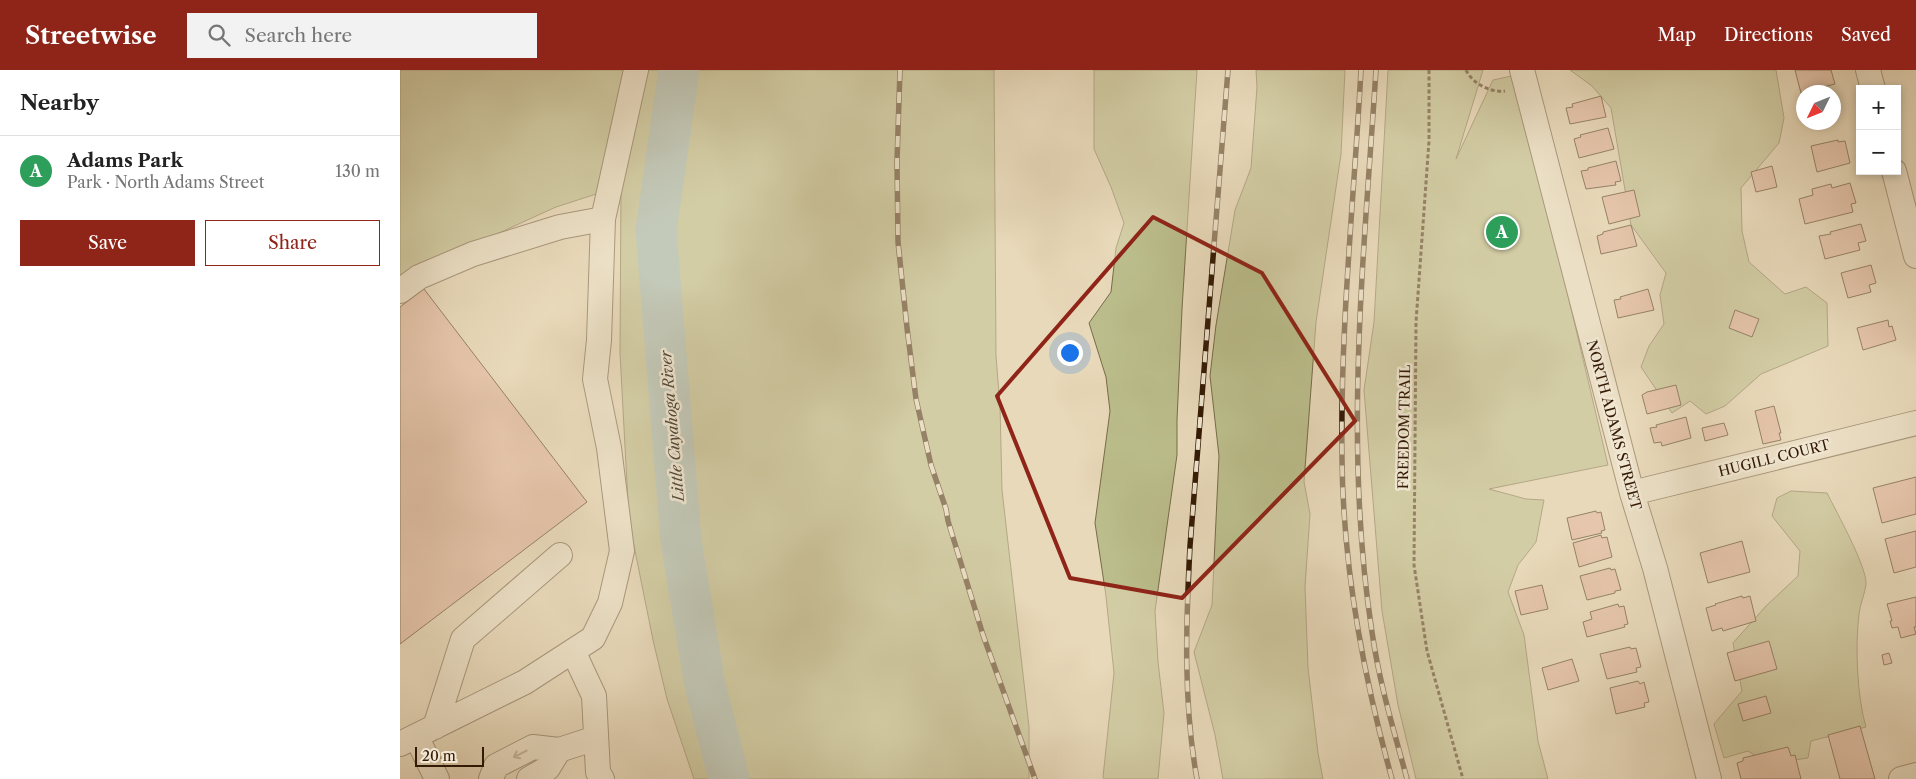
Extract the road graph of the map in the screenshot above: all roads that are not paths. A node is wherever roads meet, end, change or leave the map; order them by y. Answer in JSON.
{"nodes":[{"id":1,"x":636,"y":70,"type":"edge"},
{"id":2,"x":1868,"y":70,"type":"edge"},
{"id":3,"x":1524,"y":78,"type":"edge"},
{"id":4,"x":1872,"y":85,"type":"edge"},
{"id":5,"x":1895,"y":175,"type":"edge"},
{"id":6,"x":603,"y":219,"type":"junction"},
{"id":7,"x":1916,"y":256,"type":"edge"},
{"id":8,"x":400,"y":291,"type":"edge"},
{"id":9,"x":1916,"y":423,"type":"edge"},
{"id":10,"x":1632,"y":493,"type":"junction"},
{"id":11,"x":560,"y":554,"type":"dead end"},
{"id":12,"x":573,"y":651,"type":"junction"},
{"id":13,"x":417,"y":736,"type":"edge"},
{"id":14,"x":596,"y":738,"type":"junction"},
{"id":15,"x":559,"y":750,"type":"junction"},
{"id":16,"x":1916,"y":775,"type":"edge"},
{"id":17,"x":438,"y":779,"type":"edge"},
{"id":18,"x":491,"y":779,"type":"edge"},
{"id":19,"x":529,"y":779,"type":"edge"},
{"id":20,"x":602,"y":779,"type":"edge"},
{"id":21,"x":1709,"y":779,"type":"edge"},
{"id":22,"x":1901,"y":779,"type":"edge"}],
"edges":[{"from":1,"to":6,"type":"street"},
{"from":2,"to":4,"type":"street"},
{"from":3,"to":10,"type":"street","name":"NORTH ADAMS STREET"},
{"from":5,"to":7,"type":"street"},
{"from":6,"to":8,"type":"street"},
{"from":6,"to":12,"type":"street"},
{"from":9,"to":10,"type":"street","name":"HUGILL COURT"},
{"from":10,"to":21,"type":"street","name":"NORTH ADAMS STREET"},
{"from":11,"to":13,"type":"street"},
{"from":12,"to":13,"type":"street"},
{"from":12,"to":14,"type":"street"},
{"from":13,"to":17,"type":"street"},
{"from":14,"to":15,"type":"street"},
{"from":14,"to":20,"type":"street"},
{"from":15,"to":18,"type":"street","one_way":true},
{"from":15,"to":19,"type":"street"},
{"from":16,"to":22,"type":"street"}]}
